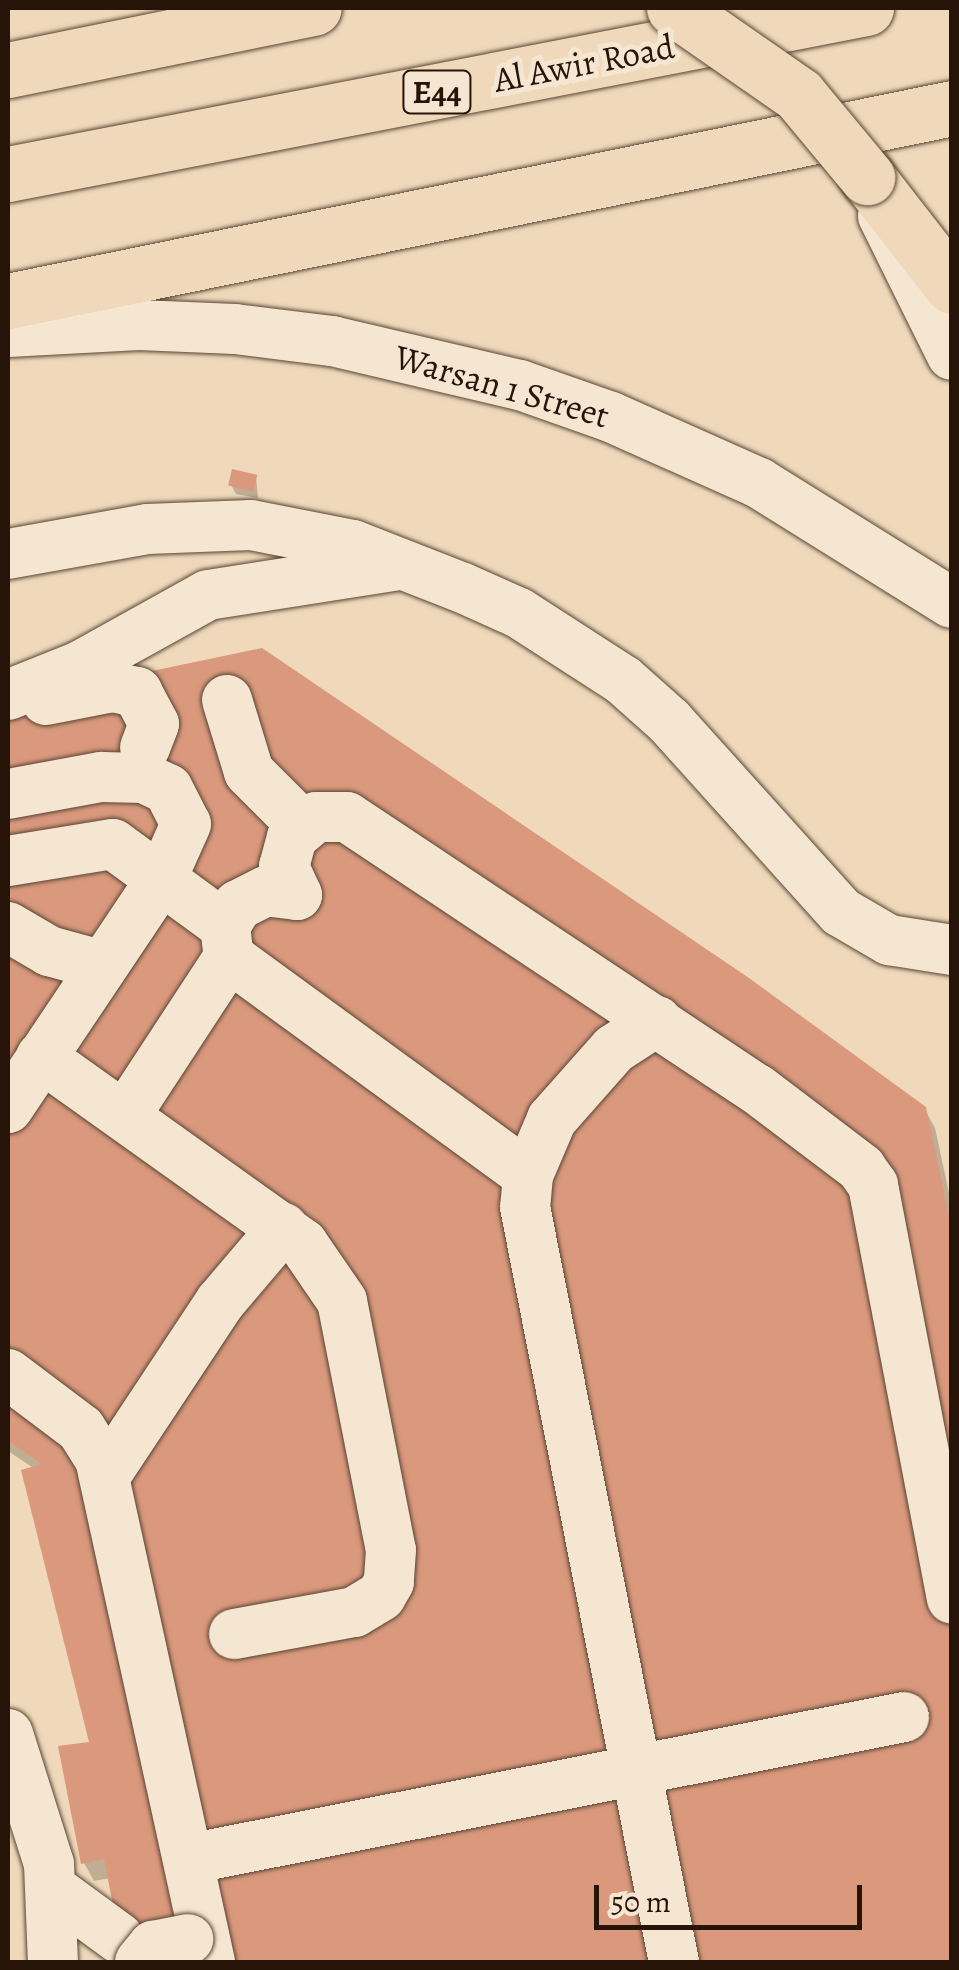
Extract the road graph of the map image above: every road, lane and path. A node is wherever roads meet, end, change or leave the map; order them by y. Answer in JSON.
{"nodes":[{"id":1,"x":314,"y":8,"type":"edge"},
{"id":2,"x":674,"y":8,"type":"edge"},
{"id":3,"x":866,"y":8,"type":"edge"},
{"id":4,"x":8,"y":70,"type":"edge"},
{"id":5,"x":952,"y":108,"type":"edge"},
{"id":6,"x":8,"y":174,"type":"edge"},
{"id":7,"x":867,"y":177,"type":"junction"},
{"id":8,"x":952,"y":286,"type":"edge"},
{"id":9,"x":8,"y":301,"type":"edge"},
{"id":10,"x":8,"y":332,"type":"edge"},
{"id":11,"x":952,"y":355,"type":"edge"},
{"id":12,"x":872,"y":548,"type":"junction"},
{"id":13,"x":8,"y":554,"type":"edge"},
{"id":14,"x":400,"y":565,"type":"junction"},
{"id":15,"x":952,"y":603,"type":"edge"},
{"id":16,"x":952,"y":635,"type":"edge"},
{"id":17,"x":111,"y":647,"type":"junction"},
{"id":18,"x":8,"y":658,"type":"edge"},
{"id":19,"x":8,"y":695,"type":"edge"},
{"id":20,"x":227,"y":700,"type":"dead end"},
{"id":21,"x":8,"y":707,"type":"edge"},
{"id":22,"x":145,"y":746,"type":"dead end"},
{"id":23,"x":8,"y":794,"type":"edge"},
{"id":24,"x":302,"y":825,"type":"junction"},
{"id":25,"x":8,"y":860,"type":"edge"},
{"id":26,"x":162,"y":878,"type":"junction"},
{"id":27,"x":8,"y":927,"type":"edge"},
{"id":28,"x":227,"y":941,"type":"junction"},
{"id":29,"x":952,"y":950,"type":"edge"},
{"id":30,"x":103,"y":966,"type":"junction"},
{"id":31,"x":657,"y":1021,"type":"junction"},
{"id":32,"x":42,"y":1057,"type":"junction"},
{"id":33,"x":8,"y":1108,"type":"edge"},
{"id":34,"x":125,"y":1116,"type":"junction"},
{"id":35,"x":528,"y":1175,"type":"junction"},
{"id":36,"x":283,"y":1228,"type":"junction"},
{"id":37,"x":8,"y":1374,"type":"edge"},
{"id":38,"x":105,"y":1476,"type":"junction"},
{"id":39,"x":952,"y":1600,"type":"edge"},
{"id":40,"x":234,"y":1634,"type":"dead end"},
{"id":41,"x":904,"y":1717,"type":"dead end"},
{"id":42,"x":8,"y":1734,"type":"edge"},
{"id":43,"x":634,"y":1771,"type":"junction"},
{"id":44,"x":189,"y":1859,"type":"junction"},
{"id":45,"x":52,"y":1888,"type":"junction"},
{"id":46,"x":130,"y":1950,"type":"edge"},
{"id":47,"x":199,"y":1951,"type":"edge"},
{"id":48,"x":53,"y":1962,"type":"edge"},
{"id":49,"x":674,"y":1962,"type":"edge"}],
"edges":[{"from":1,"to":4,"type":"main road"},
{"from":2,"to":7,"type":"main road","bridge":true},
{"from":3,"to":6,"type":"main road","name":"Al Awir Road","number":"E44"},
{"from":5,"to":9,"type":"main road"},
{"from":7,"to":8,"type":"main road"},
{"from":7,"to":11,"type":"street"},
{"from":10,"to":12,"type":"street","name":"Warsan 1 Street"},
{"from":12,"to":15,"type":"street","name":"Warsan 1 Street"},
{"from":12,"to":16,"type":"street"},
{"from":13,"to":14,"type":"street"},
{"from":14,"to":17,"type":"street"},
{"from":14,"to":29,"type":"street"},
{"from":17,"to":18,"type":"street"},
{"from":17,"to":19,"type":"street"},
{"from":20,"to":24,"type":"street"},
{"from":21,"to":22,"type":"street"},
{"from":23,"to":26,"type":"street"},
{"from":24,"to":28,"type":"street"},
{"from":24,"to":31,"type":"street"},
{"from":25,"to":26,"type":"street"},
{"from":26,"to":28,"type":"street"},
{"from":26,"to":30,"type":"street"},
{"from":27,"to":30,"type":"street"},
{"from":28,"to":34,"type":"street"},
{"from":28,"to":35,"type":"street"},
{"from":30,"to":32,"type":"street"},
{"from":31,"to":35,"type":"street"},
{"from":31,"to":39,"type":"street"},
{"from":32,"to":33,"type":"street"},
{"from":32,"to":34,"type":"street"},
{"from":34,"to":36,"type":"street"},
{"from":35,"to":43,"type":"street"},
{"from":36,"to":38,"type":"street"},
{"from":36,"to":40,"type":"street"},
{"from":37,"to":38,"type":"street"},
{"from":38,"to":44,"type":"street"},
{"from":41,"to":43,"type":"street"},
{"from":42,"to":45,"type":"street"},
{"from":43,"to":44,"type":"street"},
{"from":43,"to":49,"type":"street"},
{"from":44,"to":47,"type":"street"},
{"from":45,"to":46,"type":"street"},
{"from":45,"to":48,"type":"street"},
{"from":46,"to":47,"type":"street","bridge":true}]}
